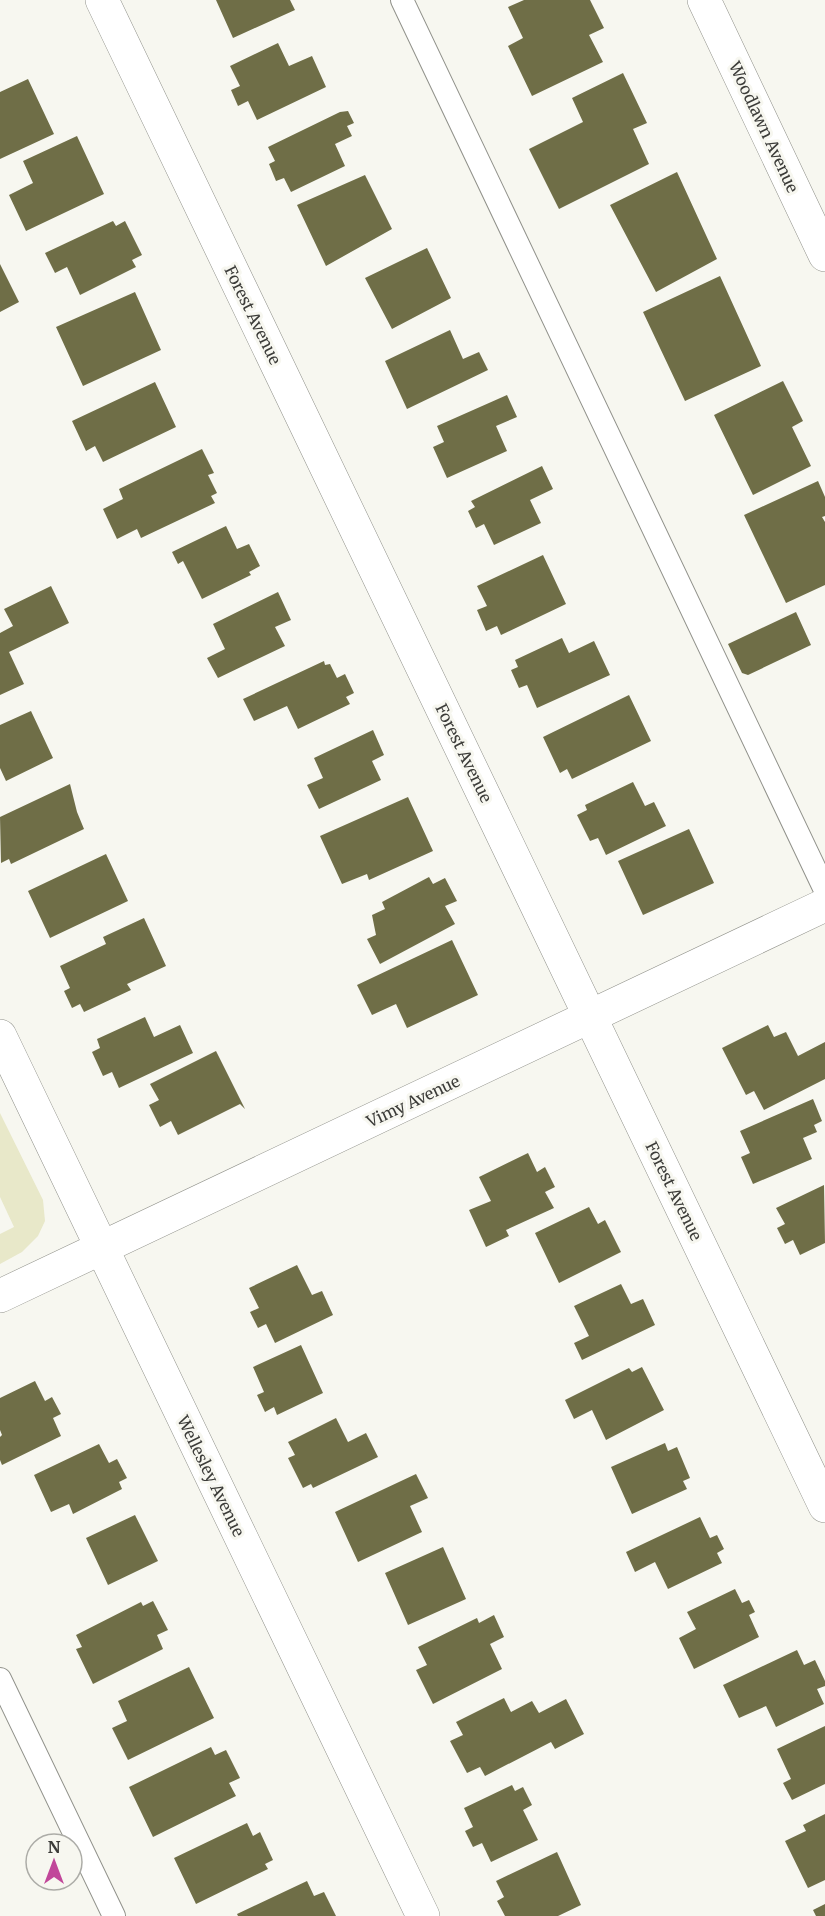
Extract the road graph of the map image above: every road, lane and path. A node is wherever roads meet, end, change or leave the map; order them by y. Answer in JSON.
{"nodes":[{"id":1,"x":102,"y":0,"type":"edge"},
{"id":2,"x":402,"y":0,"type":"edge"},
{"id":3,"x":704,"y":0,"type":"edge"},
{"id":4,"x":825,"y":255,"type":"edge"},
{"id":5,"x":825,"y":890,"type":"edge"},
{"id":6,"x":825,"y":905,"type":"edge"},
{"id":7,"x":590,"y":1016,"type":"junction"},
{"id":8,"x":0,"y":1036,"type":"edge"},
{"id":9,"x":102,"y":1248,"type":"junction"},
{"id":10,"x":0,"y":1296,"type":"edge"},
{"id":11,"x":825,"y":1506,"type":"edge"},
{"id":12,"x":0,"y":1679,"type":"edge"},
{"id":13,"x":114,"y":1916,"type":"edge"},
{"id":14,"x":423,"y":1916,"type":"edge"}],
"edges":[{"from":1,"to":7,"type":"street","name":"Forest Avenue"},
{"from":2,"to":5,"type":"lane"},
{"from":3,"to":4,"type":"street","name":"Woodlawn Avenue"},
{"from":6,"to":7,"type":"street","name":"Vimy Avenue"},
{"from":7,"to":9,"type":"street","name":"Vimy Avenue"},
{"from":7,"to":11,"type":"street","name":"Forest Avenue"},
{"from":8,"to":9,"type":"street","name":"Wellesley Avenue"},
{"from":9,"to":10,"type":"street","name":"Vimy Avenue"},
{"from":9,"to":14,"type":"street","name":"Wellesley Avenue"},
{"from":12,"to":13,"type":"lane"}]}
